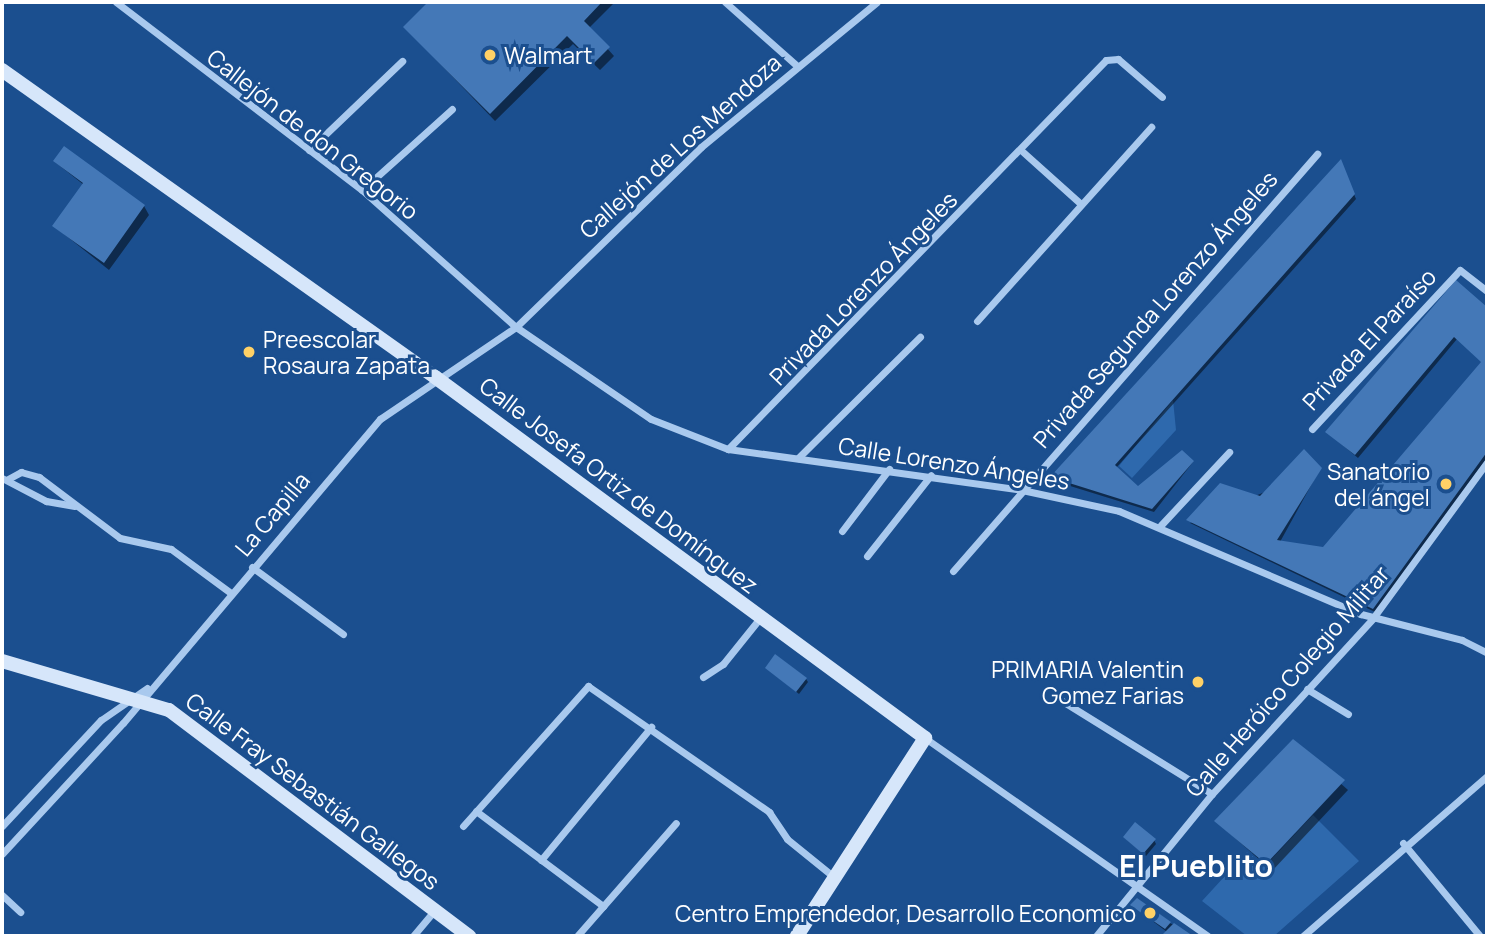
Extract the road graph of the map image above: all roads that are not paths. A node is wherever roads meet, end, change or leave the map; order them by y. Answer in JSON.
{"nodes":[{"id":1,"x":116,"y":2,"type":"edge"},
{"id":2,"x":725,"y":2,"type":"edge"},
{"id":3,"x":877,"y":2,"type":"edge"},
{"id":4,"x":402,"y":61,"type":"dead end"},
{"id":5,"x":797,"y":66,"type":"junction"},
{"id":6,"x":2,"y":70,"type":"edge"},
{"id":7,"x":1162,"y":97,"type":"dead end"},
{"id":8,"x":452,"y":109,"type":"dead end"},
{"id":9,"x":1151,"y":127,"type":"dead end"},
{"id":10,"x":309,"y":150,"type":"junction"},
{"id":11,"x":1023,"y":152,"type":"junction"},
{"id":12,"x":1317,"y":154,"type":"dead end"},
{"id":13,"x":362,"y":190,"type":"junction"},
{"id":14,"x":1081,"y":204,"type":"junction"},
{"id":15,"x":1487,"y":291,"type":"edge"},
{"id":16,"x":977,"y":321,"type":"dead end"},
{"id":17,"x":516,"y":327,"type":"junction"},
{"id":18,"x":920,"y":337,"type":"dead end"},
{"id":19,"x":435,"y":377,"type":"junction"},
{"id":20,"x":1312,"y":429,"type":"dead end"},
{"id":21,"x":729,"y":449,"type":"junction"},
{"id":22,"x":1229,"y":452,"type":"dead end"},
{"id":23,"x":798,"y":458,"type":"junction"},
{"id":24,"x":1487,"y":462,"type":"edge"},
{"id":25,"x":889,"y":469,"type":"junction"},
{"id":26,"x":931,"y":475,"type":"junction"},
{"id":27,"x":5,"y":479,"type":"edge"},
{"id":28,"x":1022,"y":490,"type":"junction"},
{"id":29,"x":76,"y":506,"type":"junction"},
{"id":30,"x":1161,"y":525,"type":"junction"},
{"id":31,"x":842,"y":531,"type":"dead end"},
{"id":32,"x":867,"y":556,"type":"dead end"},
{"id":33,"x":252,"y":567,"type":"junction"},
{"id":34,"x":953,"y":571,"type":"dead end"},
{"id":35,"x":231,"y":593,"type":"junction"},
{"id":36,"x":760,"y":618,"type":"junction"},
{"id":37,"x":1373,"y":618,"type":"junction"},
{"id":38,"x":343,"y":634,"type":"dead end"},
{"id":39,"x":1487,"y":653,"type":"edge"},
{"id":40,"x":2,"y":661,"type":"edge"},
{"id":41,"x":703,"y":677,"type":"dead end"},
{"id":42,"x":1307,"y":689,"type":"junction"},
{"id":43,"x":140,"y":694,"type":"junction"},
{"id":44,"x":1059,"y":699,"type":"dead end"},
{"id":45,"x":1348,"y":714,"type":"dead end"},
{"id":46,"x":651,"y":727,"type":"junction"},
{"id":47,"x":925,"y":738,"type":"junction"},
{"id":48,"x":1487,"y":776,"type":"edge"},
{"id":49,"x":1212,"y":794,"type":"junction"},
{"id":50,"x":477,"y":811,"type":"junction"},
{"id":51,"x":676,"y":823,"type":"dead end"},
{"id":52,"x":2,"y":826,"type":"edge"},
{"id":53,"x":463,"y":826,"type":"dead end"},
{"id":54,"x":1403,"y":843,"type":"junction"},
{"id":55,"x":2,"y":854,"type":"edge"},
{"id":56,"x":541,"y":860,"type":"junction"},
{"id":57,"x":834,"y":877,"type":"junction"},
{"id":58,"x":1135,"y":887,"type":"junction"},
{"id":59,"x":2,"y":895,"type":"edge"},
{"id":60,"x":603,"y":906,"type":"junction"},
{"id":61,"x":434,"y":911,"type":"junction"},
{"id":62,"x":20,"y":912,"type":"dead end"},
{"id":63,"x":413,"y":936,"type":"edge"},
{"id":64,"x":468,"y":936,"type":"edge"},
{"id":65,"x":577,"y":936,"type":"edge"},
{"id":66,"x":797,"y":936,"type":"edge"},
{"id":67,"x":1096,"y":936,"type":"edge"},
{"id":68,"x":1208,"y":936,"type":"edge"},
{"id":69,"x":1303,"y":936,"type":"edge"},
{"id":70,"x":1480,"y":936,"type":"edge"}],
"edges":[{"from":1,"to":10,"type":"street","name":"Callejón de don Gregorio"},
{"from":2,"to":5,"type":"street"},
{"from":3,"to":5,"type":"street","name":"Callejón de Los Mendoza"},
{"from":4,"to":10,"type":"street"},
{"from":5,"to":17,"type":"street","name":"Callejón de Los Mendoza"},
{"from":6,"to":19,"type":"street","name":"Calle Josefa Ortiz de Domínguez"},
{"from":7,"to":11,"type":"street","name":"Privada Lorenzo Ángeles"},
{"from":8,"to":13,"type":"street"},
{"from":9,"to":14,"type":"street"},
{"from":10,"to":13,"type":"street","name":"Callejón de don Gregorio"},
{"from":11,"to":14,"type":"street"},
{"from":11,"to":21,"type":"street","name":"Privada Lorenzo Ángeles"},
{"from":12,"to":28,"type":"street","name":"Privada Segunda Lorenzo Ángeles"},
{"from":13,"to":17,"type":"street","name":"Callejón de don Gregorio"},
{"from":14,"to":16,"type":"street"},
{"from":15,"to":20,"type":"street","name":"Privada El Paraíso"},
{"from":17,"to":19,"type":"street"},
{"from":17,"to":21,"type":"street","name":"Calle Lorenzo Ángeles"},
{"from":18,"to":23,"type":"street"},
{"from":19,"to":33,"type":"street","name":"La Capilla"},
{"from":19,"to":36,"type":"street","name":"Calle Josefa Ortiz de Domínguez"},
{"from":21,"to":23,"type":"street","name":"Calle Lorenzo Ángeles"},
{"from":22,"to":30,"type":"street"},
{"from":23,"to":25,"type":"street","name":"Calle Lorenzo Ángeles"},
{"from":24,"to":37,"type":"street","name":"Calle Heróico Colegio Militar"},
{"from":25,"to":26,"type":"street","name":"Calle Lorenzo Ángeles"},
{"from":25,"to":31,"type":"street"},
{"from":26,"to":28,"type":"street","name":"Calle Lorenzo Ángeles"},
{"from":26,"to":32,"type":"street"},
{"from":27,"to":29,"type":"street"},
{"from":27,"to":29,"type":"street"},
{"from":28,"to":30,"type":"street","name":"Calle Lorenzo Ángeles"},
{"from":28,"to":34,"type":"street","name":"Privada Segunda Lorenzo Ángeles"},
{"from":29,"to":35,"type":"street"},
{"from":30,"to":37,"type":"street","name":"Calle Lorenzo Ángeles"},
{"from":33,"to":35,"type":"street","name":"La Capilla"},
{"from":33,"to":38,"type":"street"},
{"from":35,"to":43,"type":"street","name":"La Capilla"},
{"from":36,"to":41,"type":"street"},
{"from":36,"to":47,"type":"street","name":"Calle Josefa Ortiz de Domínguez"},
{"from":37,"to":39,"type":"street","name":"Calle Lorenzo Ángeles"},
{"from":37,"to":42,"type":"street","name":"Calle Heróico Colegio Militar"},
{"from":40,"to":43,"type":"street","name":"Calle Fray Sebastián Gallegos"},
{"from":42,"to":45,"type":"street"},
{"from":42,"to":49,"type":"street","name":"Calle Heróico Colegio Militar"},
{"from":43,"to":52,"type":"street"},
{"from":43,"to":55,"type":"street"},
{"from":43,"to":61,"type":"street","name":"Calle Fray Sebastián Gallegos"},
{"from":44,"to":49,"type":"street"},
{"from":46,"to":50,"type":"street"},
{"from":46,"to":56,"type":"street"},
{"from":46,"to":57,"type":"street"},
{"from":47,"to":57,"type":"street"},
{"from":47,"to":58,"type":"street","name":"Calle Josefa Ortiz de Domínguez"},
{"from":48,"to":54,"type":"street"},
{"from":49,"to":58,"type":"street","name":"Calle Heróico Colegio Militar"},
{"from":50,"to":53,"type":"street"},
{"from":50,"to":56,"type":"street"},
{"from":51,"to":60,"type":"street"},
{"from":54,"to":69,"type":"street"},
{"from":54,"to":70,"type":"street"},
{"from":56,"to":60,"type":"street"},
{"from":57,"to":66,"type":"street"},
{"from":58,"to":67,"type":"street","name":"Calle Heróico Colegio Militar"},
{"from":58,"to":68,"type":"street","name":"Calle Josefa Ortiz de Domínguez"},
{"from":59,"to":62,"type":"street"},
{"from":60,"to":65,"type":"street"},
{"from":61,"to":63,"type":"street"},
{"from":61,"to":64,"type":"street","name":"Calle Fray Sebastián Gallegos"}]}
